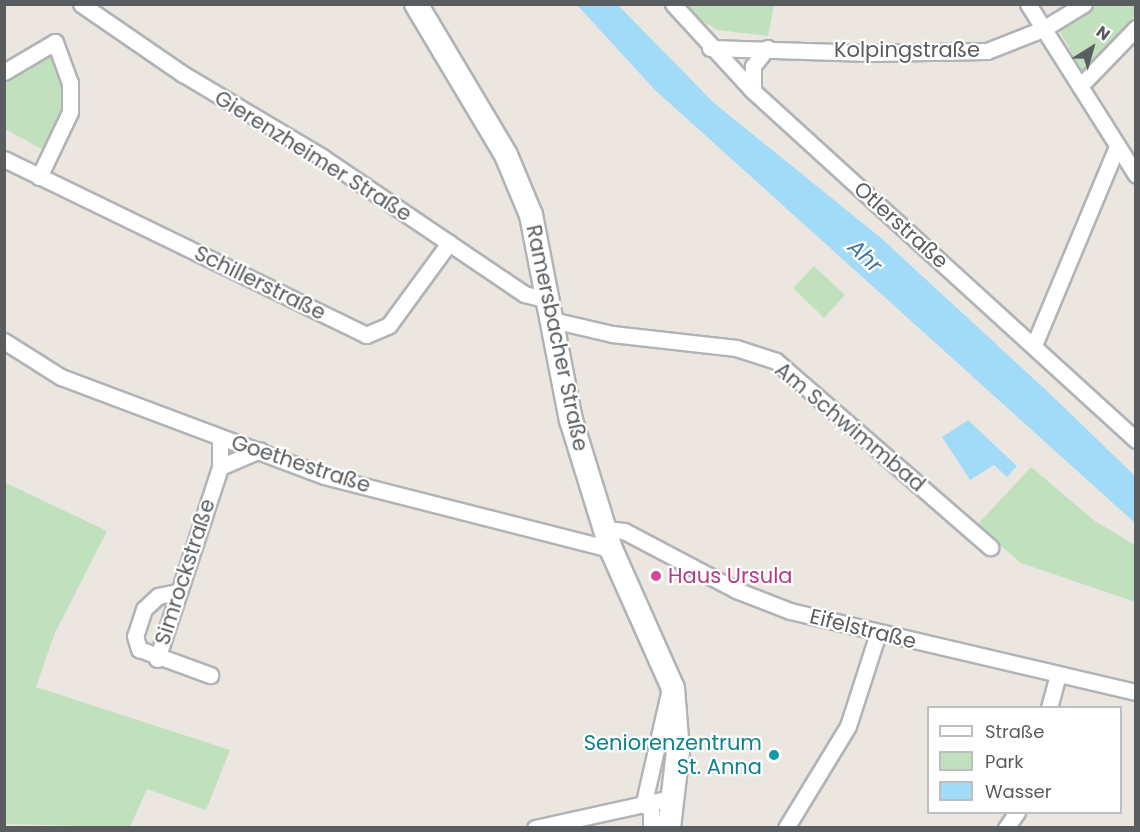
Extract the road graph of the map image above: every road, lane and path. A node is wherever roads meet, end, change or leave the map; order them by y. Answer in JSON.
{"nodes":[{"id":1,"x":81,"y":4,"type":"edge"},
{"id":2,"x":416,"y":4,"type":"edge"},
{"id":3,"x":673,"y":4,"type":"edge"},
{"id":4,"x":1028,"y":4,"type":"edge"},
{"id":5,"x":1084,"y":4,"type":"edge"},
{"id":6,"x":1136,"y":28,"type":"edge"},
{"id":7,"x":1043,"y":29,"type":"junction"},
{"id":8,"x":710,"y":48,"type":"junction"},
{"id":9,"x":767,"y":48,"type":"junction"},
{"id":10,"x":4,"y":72,"type":"edge"},
{"id":11,"x":1080,"y":86,"type":"junction"},
{"id":12,"x":753,"y":91,"type":"junction"},
{"id":13,"x":1117,"y":147,"type":"junction"},
{"id":14,"x":4,"y":159,"type":"edge"},
{"id":15,"x":1136,"y":175,"type":"edge"},
{"id":16,"x":39,"y":177,"type":"junction"},
{"id":17,"x":449,"y":243,"type":"junction"},
{"id":18,"x":550,"y":310,"type":"junction"},
{"id":19,"x":4,"y":341,"type":"edge"},
{"id":20,"x":1034,"y":345,"type":"junction"},
{"id":21,"x":220,"y":438,"type":"junction"},
{"id":22,"x":1136,"y":440,"type":"edge"},
{"id":23,"x":260,"y":450,"type":"junction"},
{"id":24,"x":220,"y":467,"type":"junction"},
{"id":25,"x":608,"y":539,"type":"junction"},
{"id":26,"x":990,"y":547,"type":"dead end"},
{"id":27,"x":177,"y":592,"type":"junction"},
{"id":28,"x":878,"y":633,"type":"junction"},
{"id":29,"x":157,"y":659,"type":"junction"},
{"id":30,"x":1058,"y":674,"type":"junction"},
{"id":31,"x":210,"y":675,"type":"dead end"},
{"id":32,"x":673,"y":688,"type":"junction"},
{"id":33,"x":1136,"y":692,"type":"edge"},
{"id":34,"x":1050,"y":706,"type":"edge"},
{"id":35,"x":672,"y":798,"type":"junction"},
{"id":36,"x":644,"y":802,"type":"junction"},
{"id":37,"x":1016,"y":814,"type":"edge"},
{"id":38,"x":535,"y":828,"type":"edge"},
{"id":39,"x":651,"y":828,"type":"edge"},
{"id":40,"x":669,"y":828,"type":"edge"},
{"id":41,"x":786,"y":828,"type":"edge"},
{"id":42,"x":1006,"y":828,"type":"edge"}],
"edges":[{"from":1,"to":17,"type":"street","name":"Gierenzheimer Straße"},
{"from":2,"to":18,"type":"main road","name":"Ramersbacher Straße"},
{"from":3,"to":8,"type":"street","name":"Otlerstraße"},
{"from":4,"to":7,"type":"street"},
{"from":5,"to":7,"type":"street","name":"Kolpingstraße"},
{"from":6,"to":11,"type":"street"},
{"from":7,"to":9,"type":"street","name":"Kolpingstraße"},
{"from":7,"to":11,"type":"street"},
{"from":8,"to":9,"type":"street","name":"Kolpingstraße"},
{"from":8,"to":12,"type":"street","name":"Otlerstraße"},
{"from":9,"to":12,"type":"street"},
{"from":10,"to":16,"type":"street"},
{"from":11,"to":13,"type":"street"},
{"from":12,"to":20,"type":"street","name":"Otlerstraße"},
{"from":13,"to":15,"type":"street"},
{"from":13,"to":20,"type":"street"},
{"from":14,"to":16,"type":"street","name":"Schillerstraße"},
{"from":16,"to":17,"type":"street","name":"Schillerstraße"},
{"from":17,"to":18,"type":"street","name":"Gierenzheimer Straße"},
{"from":18,"to":25,"type":"main road","name":"Ramersbacher Straße"},
{"from":18,"to":26,"type":"street","name":"Am Schwimmbad"},
{"from":19,"to":21,"type":"street","name":"Goethestraße"},
{"from":20,"to":22,"type":"street","name":"Otlerstraße"},
{"from":21,"to":23,"type":"street","name":"Goethestraße"},
{"from":21,"to":24,"type":"street","name":"Simrockstraße"},
{"from":23,"to":24,"type":"street"},
{"from":23,"to":25,"type":"street","name":"Goethestraße"},
{"from":24,"to":27,"type":"street","name":"Simrockstraße"},
{"from":25,"to":28,"type":"street","name":"Eifelstraße"},
{"from":25,"to":32,"type":"main road","name":"Ramersbacher Straße"},
{"from":27,"to":29,"type":"street","name":"Simrockstraße"},
{"from":27,"to":29,"type":"street"},
{"from":28,"to":30,"type":"street","name":"Eifelstraße"},
{"from":28,"to":41,"type":"street"},
{"from":29,"to":31,"type":"street","name":"Simrockstraße"},
{"from":30,"to":33,"type":"street","name":"Eifelstraße"},
{"from":30,"to":34,"type":"street"},
{"from":32,"to":35,"type":"main road","name":"Ramersbacher Straße"},
{"from":32,"to":36,"type":"street"},
{"from":35,"to":36,"type":"street"},
{"from":35,"to":40,"type":"main road","name":"Ramersbacher Straße"},
{"from":36,"to":38,"type":"street"},
{"from":36,"to":39,"type":"street"},
{"from":37,"to":42,"type":"street"}]}
